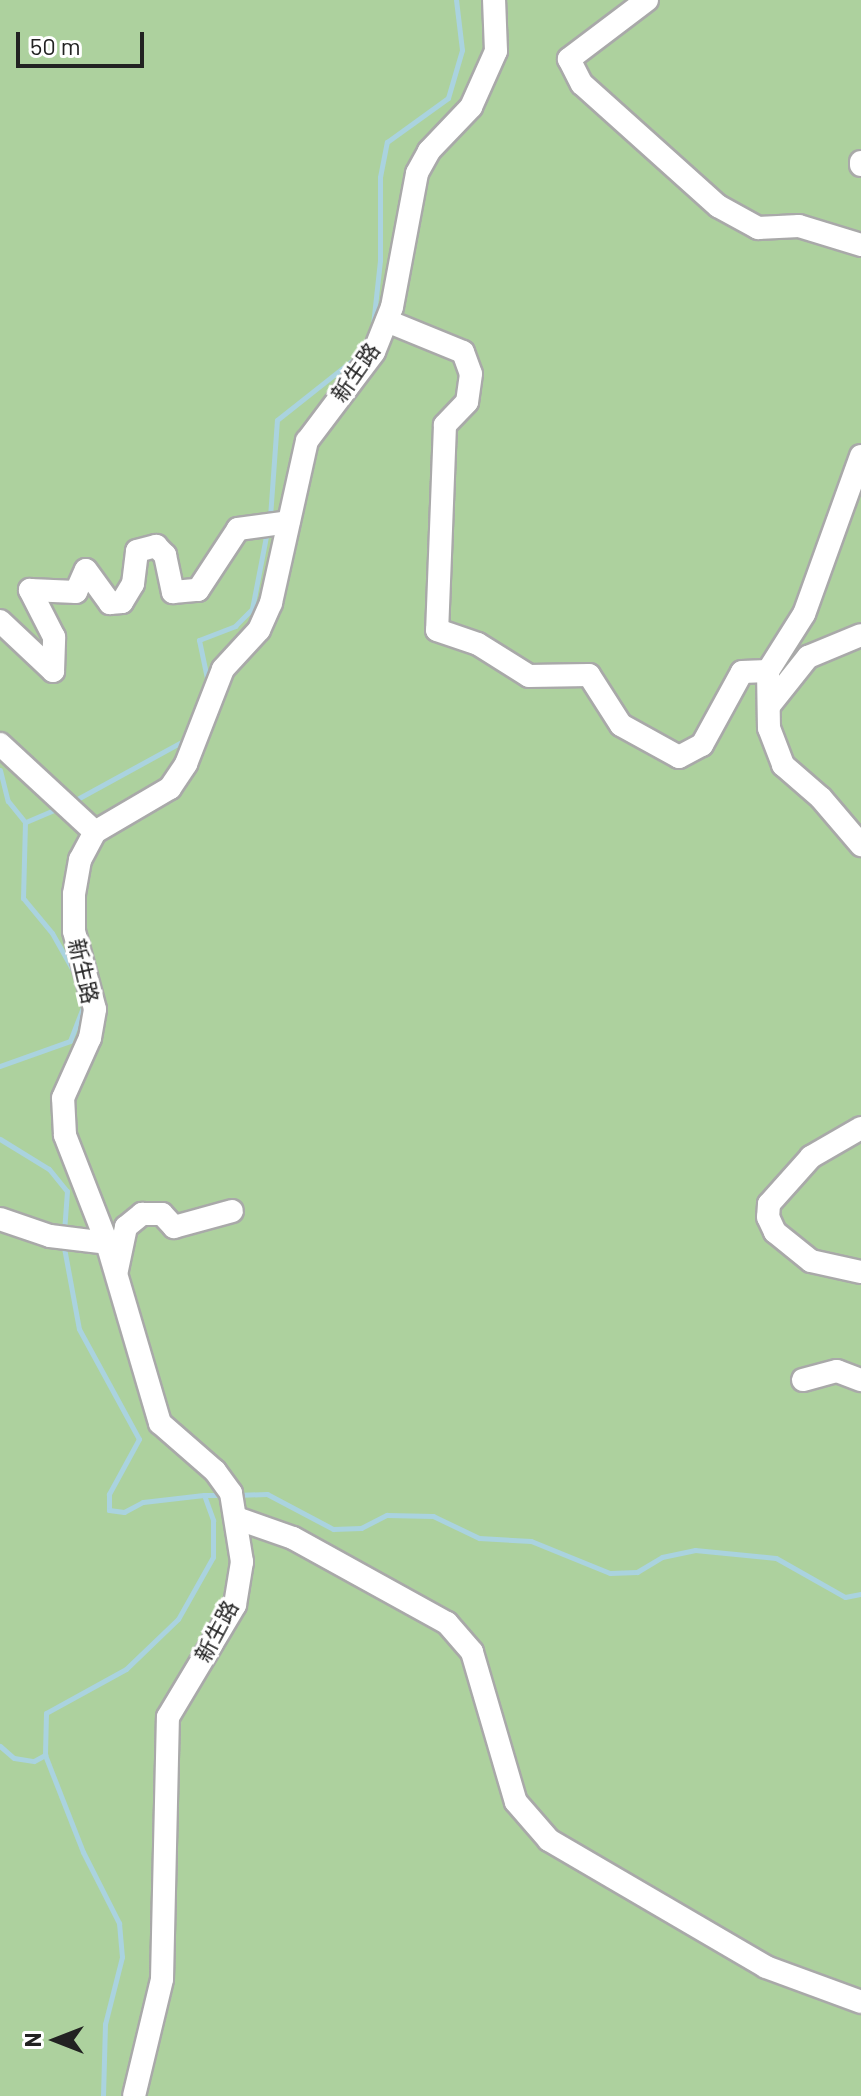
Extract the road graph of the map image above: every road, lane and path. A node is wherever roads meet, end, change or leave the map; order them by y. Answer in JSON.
{"nodes":[{"id":1,"x":494,"y":0,"type":"edge"},
{"id":2,"x":647,"y":0,"type":"edge"},
{"id":3,"x":861,"y":245,"type":"edge"},
{"id":4,"x":387,"y":321,"type":"junction"},
{"id":5,"x":860,"y":461,"type":"edge"},
{"id":6,"x":277,"y":522,"type":"junction"},
{"id":7,"x":0,"y":621,"type":"edge"},
{"id":8,"x":861,"y":635,"type":"edge"},
{"id":9,"x":768,"y":671,"type":"junction"},
{"id":10,"x":769,"y":706,"type":"junction"},
{"id":11,"x":3,"y":747,"type":"edge"},
{"id":12,"x":95,"y":832,"type":"junction"},
{"id":13,"x":861,"y":845,"type":"edge"},
{"id":14,"x":861,"y":1128,"type":"edge"},
{"id":15,"x":232,"y":1211,"type":"dead end"},
{"id":16,"x":0,"y":1219,"type":"edge"},
{"id":17,"x":107,"y":1243,"type":"junction"},
{"id":18,"x":861,"y":1272,"type":"edge"},
{"id":19,"x":116,"y":1275,"type":"junction"},
{"id":20,"x":803,"y":1380,"type":"dead end"},
{"id":21,"x":861,"y":1380,"type":"edge"},
{"id":22,"x":234,"y":1506,"type":"junction"},
{"id":23,"x":861,"y":2002,"type":"edge"},
{"id":24,"x":134,"y":2096,"type":"edge"}],
"edges":[{"from":1,"to":4,"type":"street","name":"新生路"},
{"from":2,"to":3,"type":"street"},
{"from":4,"to":6,"type":"street","name":"新生路"},
{"from":4,"to":9,"type":"street"},
{"from":5,"to":9,"type":"street"},
{"from":6,"to":7,"type":"street"},
{"from":6,"to":12,"type":"street","name":"新生路"},
{"from":8,"to":10,"type":"street"},
{"from":9,"to":10,"type":"street"},
{"from":10,"to":13,"type":"street"},
{"from":11,"to":12,"type":"street"},
{"from":12,"to":17,"type":"street","name":"新生路"},
{"from":14,"to":18,"type":"street"},
{"from":15,"to":19,"type":"street"},
{"from":16,"to":17,"type":"street"},
{"from":17,"to":19,"type":"street","name":"新生路"},
{"from":19,"to":22,"type":"street","name":"新生路"},
{"from":20,"to":21,"type":"street"},
{"from":22,"to":23,"type":"street"},
{"from":22,"to":24,"type":"street","name":"新生路"}]}
